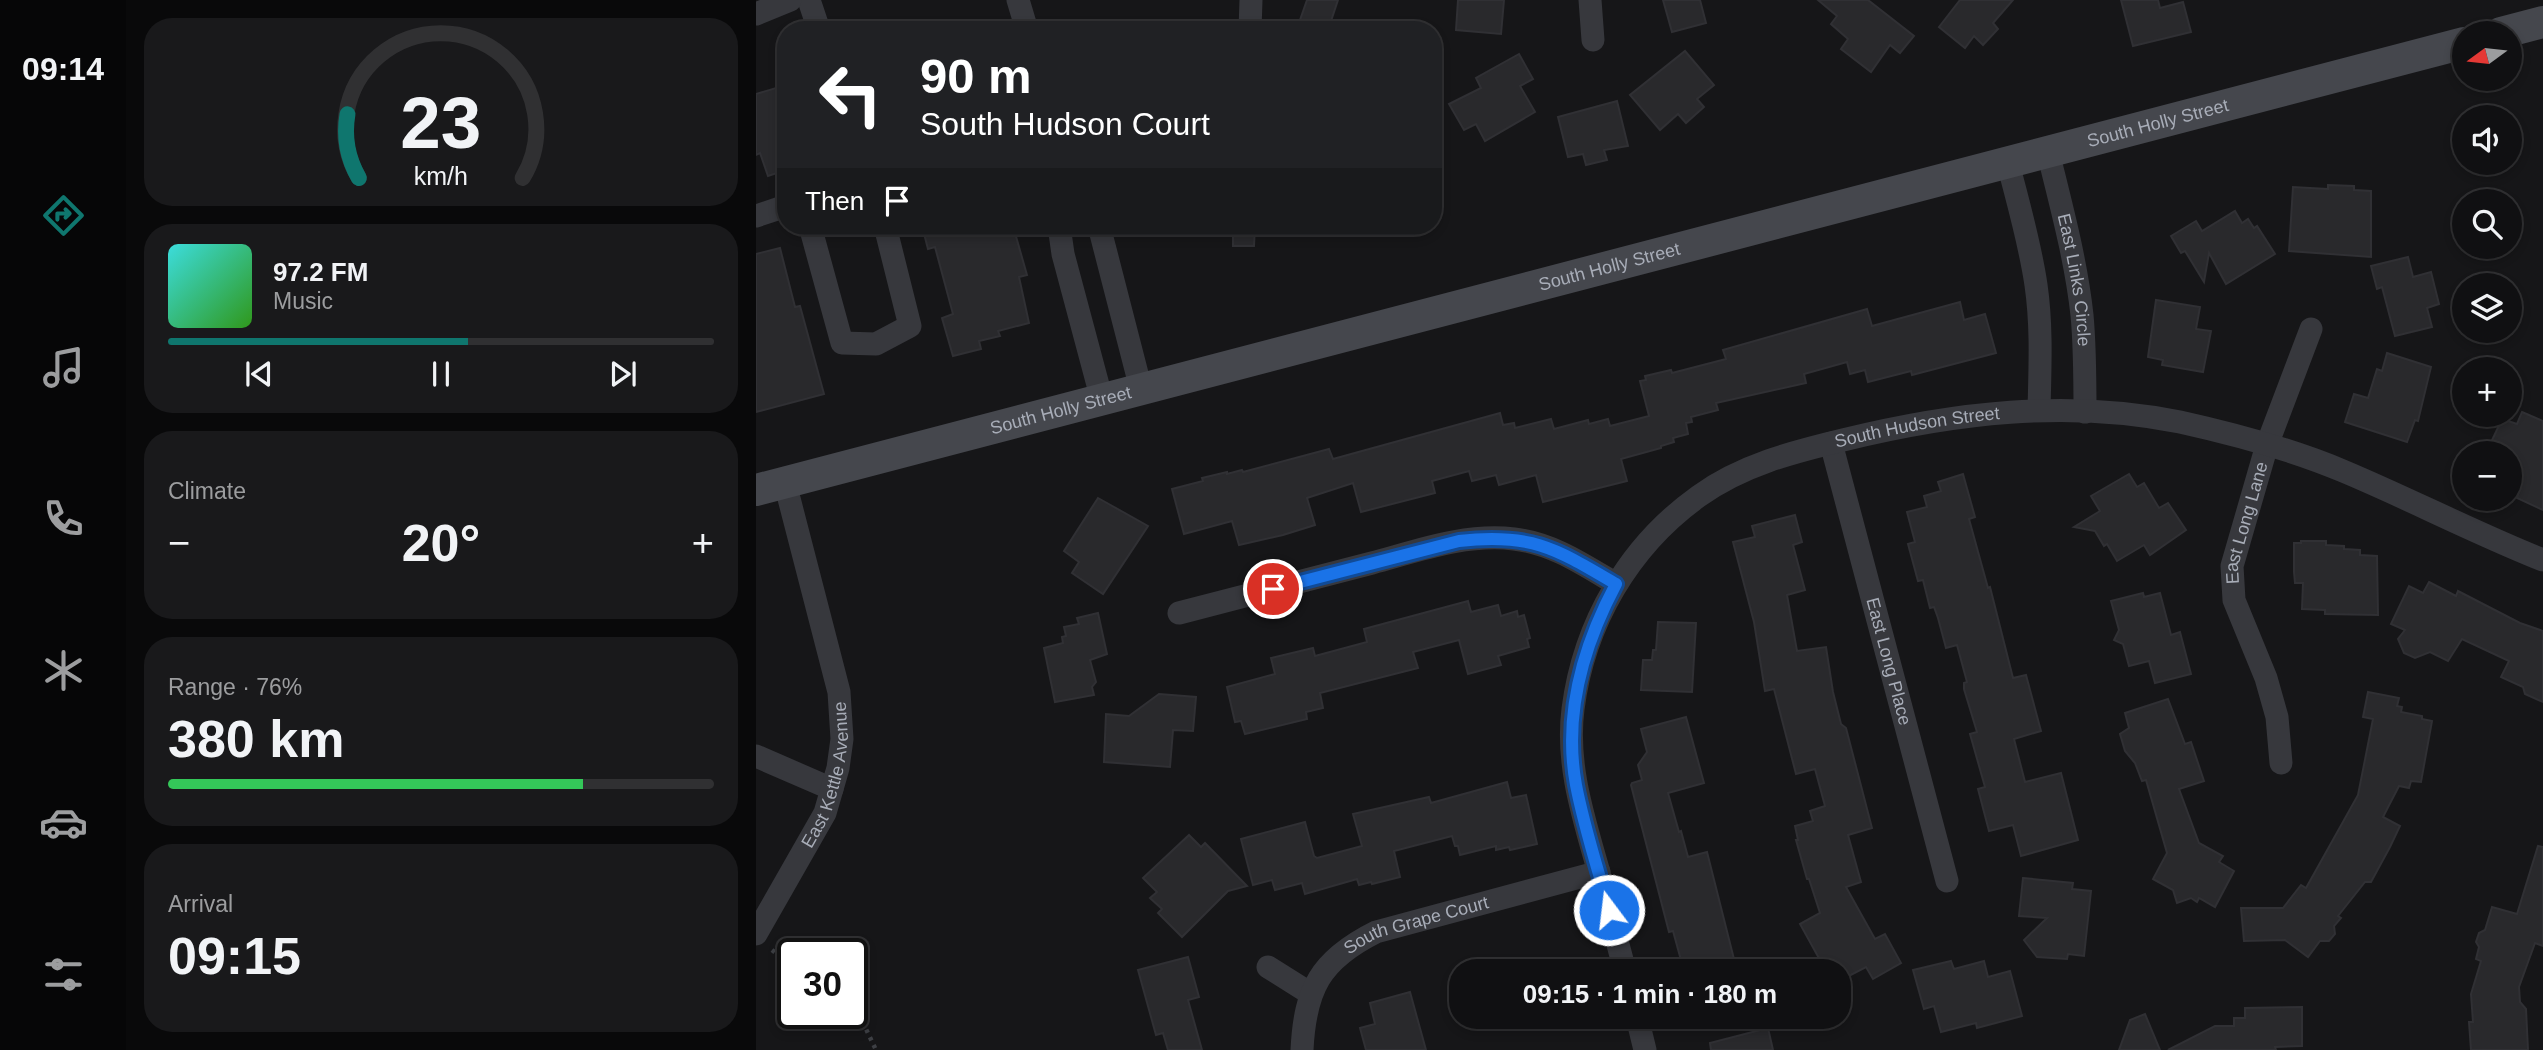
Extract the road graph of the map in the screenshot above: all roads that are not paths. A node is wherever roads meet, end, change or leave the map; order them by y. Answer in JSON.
{"nodes":[{"id":1,"x":790,"y":0,"type":"edge"},
{"id":2,"x":808,"y":0,"type":"edge"},
{"id":3,"x":1018,"y":0,"type":"edge"},
{"id":4,"x":1251,"y":0,"type":"edge"},
{"id":5,"x":1590,"y":0,"type":"edge"},
{"id":6,"x":756,"y":14,"type":"edge"},
{"id":7,"x":816,"y":21,"type":"edge"},
{"id":8,"x":1024,"y":21,"type":"edge"},
{"id":9,"x":1250,"y":21,"type":"edge"},
{"id":10,"x":2543,"y":22,"type":"edge"},
{"id":11,"x":2522,"y":28,"type":"edge"},
{"id":12,"x":1593,"y":40,"type":"dead end"},
{"id":13,"x":2452,"y":46,"type":"edge"},
{"id":14,"x":2048,"y":152,"type":"junction"},
{"id":15,"x":2008,"y":163,"type":"junction"},
{"id":16,"x":777,"y":209,"type":"edge"},
{"id":17,"x":756,"y":216,"type":"edge"},
{"id":18,"x":812,"y":235,"type":"edge"},
{"id":19,"x":887,"y":235,"type":"edge"},
{"id":20,"x":1060,"y":235,"type":"edge"},
{"id":21,"x":1101,"y":235,"type":"edge"},
{"id":22,"x":2311,"y":329,"type":"dead end"},
{"id":23,"x":1141,"y":389,"type":"junction"},
{"id":24,"x":1102,"y":400,"type":"junction"},
{"id":25,"x":2039,"y":410,"type":"junction"},
{"id":26,"x":2085,"y":412,"type":"junction"},
{"id":27,"x":1831,"y":443,"type":"junction"},
{"id":28,"x":2267,"y":445,"type":"junction"},
{"id":29,"x":771,"y":486,"type":"edge"},
{"id":30,"x":2543,"y":560,"type":"edge"},
{"id":31,"x":1616,"y":584,"type":"junction"},
{"id":32,"x":1179,"y":613,"type":"dead end"},
{"id":33,"x":756,"y":756,"type":"edge"},
{"id":34,"x":2281,"y":763,"type":"dead end"},
{"id":35,"x":832,"y":789,"type":"junction"},
{"id":36,"x":1598,"y":872,"type":"junction"},
{"id":37,"x":1947,"y":881,"type":"dead end"},
{"id":38,"x":756,"y":934,"type":"edge"},
{"id":39,"x":1622,"y":959,"type":"edge"},
{"id":40,"x":1268,"y":967,"type":"dead end"},
{"id":41,"x":1311,"y":995,"type":"junction"},
{"id":42,"x":1640,"y":1029,"type":"edge"},
{"id":43,"x":1302,"y":1050,"type":"edge"},
{"id":44,"x":1646,"y":1050,"type":"edge"}],
"edges":[{"from":1,"to":6,"type":"street"},
{"from":2,"to":7,"type":"street"},
{"from":3,"to":8,"type":"street"},
{"from":4,"to":9,"type":"street"},
{"from":5,"to":12,"type":"street"},
{"from":10,"to":11,"type":"main road"},
{"from":13,"to":14,"type":"main road","name":"South Holly Street"},
{"from":14,"to":15,"type":"main road","name":"South Holly Street"},
{"from":14,"to":26,"type":"street","name":"East Links Circle"},
{"from":15,"to":23,"type":"main road","name":"South Holly Street"},
{"from":15,"to":25,"type":"street","name":"East Links Circle"},
{"from":16,"to":17,"type":"street"},
{"from":18,"to":19,"type":"street"},
{"from":20,"to":24,"type":"street"},
{"from":21,"to":23,"type":"street"},
{"from":22,"to":28,"type":"street"},
{"from":23,"to":24,"type":"main road","name":"South Holly Street"},
{"from":24,"to":29,"type":"main road","name":"South Holly Street"},
{"from":25,"to":26,"type":"street","name":"South Hudson Street"},
{"from":25,"to":27,"type":"street","name":"South Hudson Street"},
{"from":26,"to":28,"type":"street","name":"South Hudson Street"},
{"from":27,"to":31,"type":"street","name":"South Hudson Street"},
{"from":27,"to":37,"type":"street","name":"East Long Place"},
{"from":28,"to":30,"type":"street","name":"South Hudson Street"},
{"from":28,"to":34,"type":"street","name":"East Long Lane"},
{"from":29,"to":35,"type":"street","name":"East Kettle Avenue"},
{"from":31,"to":32,"type":"street"},
{"from":31,"to":36,"type":"street"},
{"from":33,"to":35,"type":"street"},
{"from":35,"to":38,"type":"street","name":"East Kettle Avenue"},
{"from":36,"to":39,"type":"street"},
{"from":36,"to":41,"type":"street","name":"South Grape Court"},
{"from":40,"to":41,"type":"street"},
{"from":41,"to":43,"type":"street","name":"South Grape Court"},
{"from":42,"to":44,"type":"street"}]}
